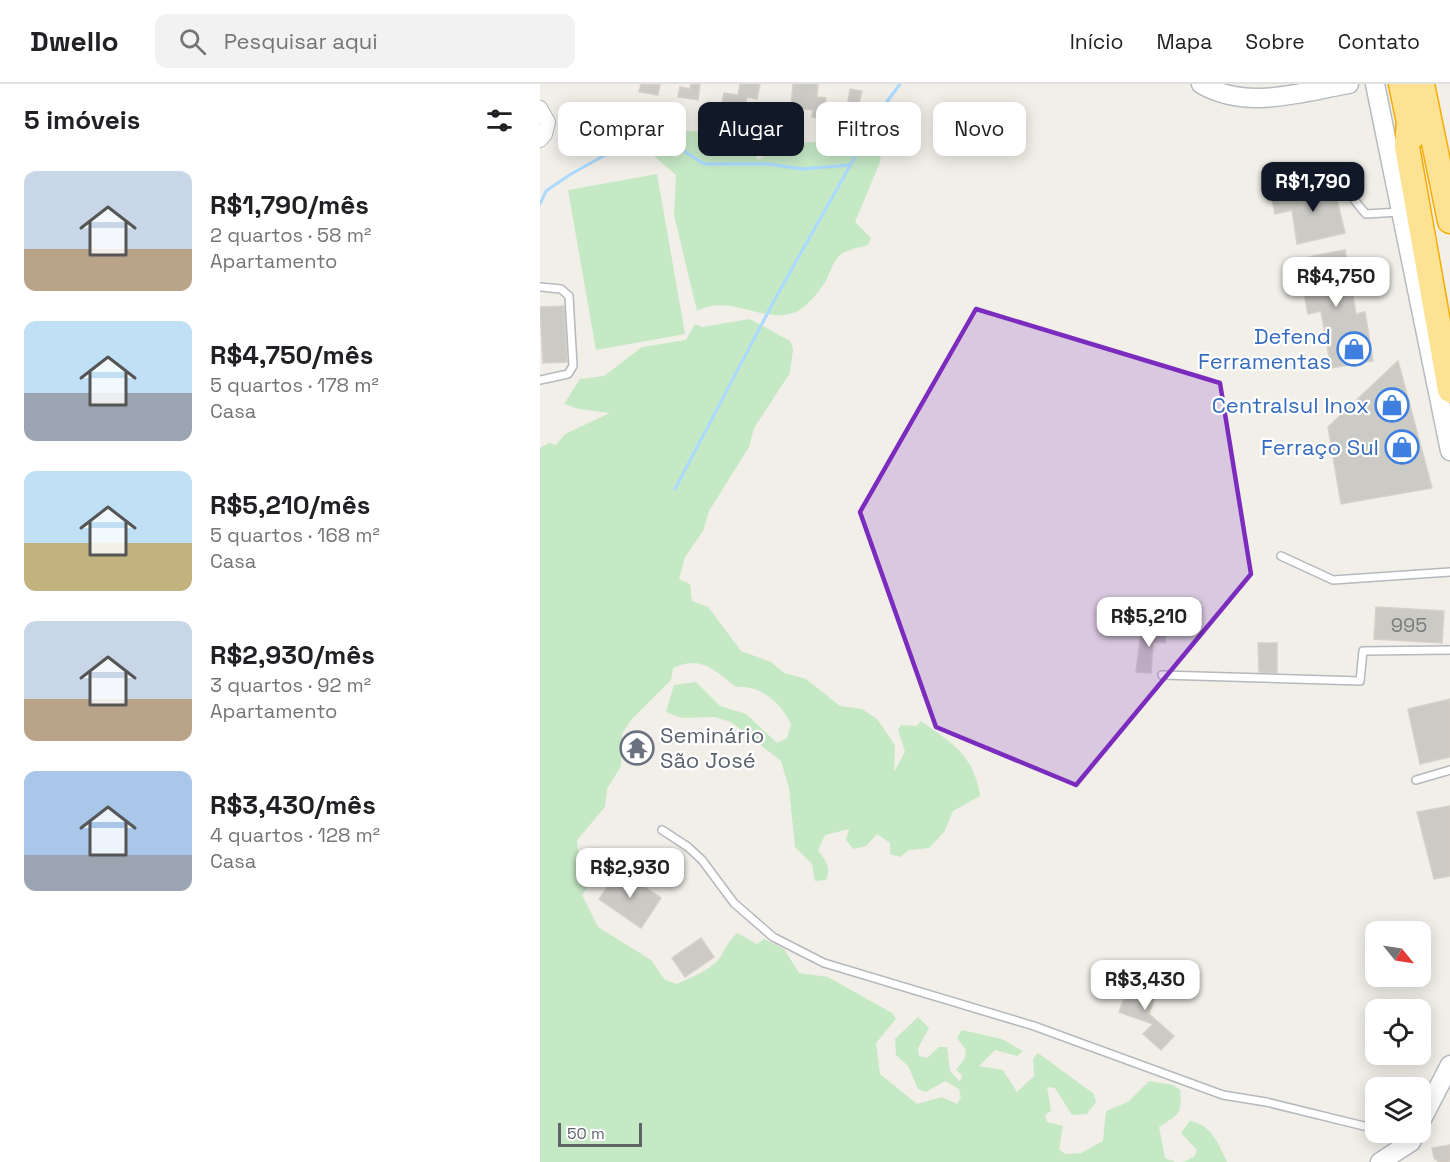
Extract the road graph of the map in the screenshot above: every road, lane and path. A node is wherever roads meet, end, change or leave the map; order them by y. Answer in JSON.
{"nodes":[{"id":1,"x":1201,"y":84,"type":"edge"},
{"id":2,"x":1349,"y":84,"type":"edge"},
{"id":3,"x":1375,"y":84,"type":"edge"},
{"id":4,"x":1401,"y":84,"type":"edge"},
{"id":5,"x":1422,"y":84,"type":"edge"},
{"id":6,"x":540,"y":108,"type":"edge"},
{"id":7,"x":1419,"y":118,"type":"junction"},
{"id":8,"x":540,"y":140,"type":"edge"},
{"id":9,"x":1450,"y":161,"type":"edge"},
{"id":10,"x":1293,"y":186,"type":"dead end"},
{"id":11,"x":1402,"y":212,"type":"junction"},
{"id":12,"x":1450,"y":221,"type":"edge"},
{"id":13,"x":540,"y":287,"type":"edge"},
{"id":14,"x":1450,"y":324,"type":"edge"},
{"id":15,"x":540,"y":380,"type":"edge"},
{"id":16,"x":1450,"y":390,"type":"edge"},
{"id":17,"x":1450,"y":451,"type":"edge"},
{"id":18,"x":1281,"y":556,"type":"dead end"},
{"id":19,"x":1450,"y":573,"type":"edge"},
{"id":20,"x":1450,"y":650,"type":"edge"},
{"id":21,"x":1161,"y":675,"type":"dead end"},
{"id":22,"x":1450,"y":770,"type":"edge"},
{"id":23,"x":1416,"y":780,"type":"dead end"},
{"id":24,"x":662,"y":830,"type":"dead end"},
{"id":25,"x":1450,"y":1065,"type":"edge"},
{"id":26,"x":1431,"y":1102,"type":"edge"},
{"id":27,"x":1365,"y":1126,"type":"edge"},
{"id":28,"x":1406,"y":1143,"type":"edge"},
{"id":29,"x":1386,"y":1161,"type":"edge"}],
"edges":[{"from":1,"to":2,"type":"main road"},
{"from":3,"to":11,"type":"main road"},
{"from":4,"to":7,"type":"highway"},
{"from":5,"to":7,"type":"highway"},
{"from":6,"to":8,"type":"street"},
{"from":7,"to":9,"type":"highway"},
{"from":7,"to":12,"type":"highway"},
{"from":7,"to":14,"type":"highway"},
{"from":7,"to":16,"type":"highway"},
{"from":10,"to":11,"type":"lane"},
{"from":11,"to":17,"type":"main road"},
{"from":13,"to":15,"type":"lane"},
{"from":18,"to":19,"type":"lane"},
{"from":20,"to":21,"type":"lane"},
{"from":22,"to":23,"type":"lane"},
{"from":24,"to":27,"type":"lane"},
{"from":25,"to":26,"type":"main road"},
{"from":28,"to":29,"type":"main road"}]}
